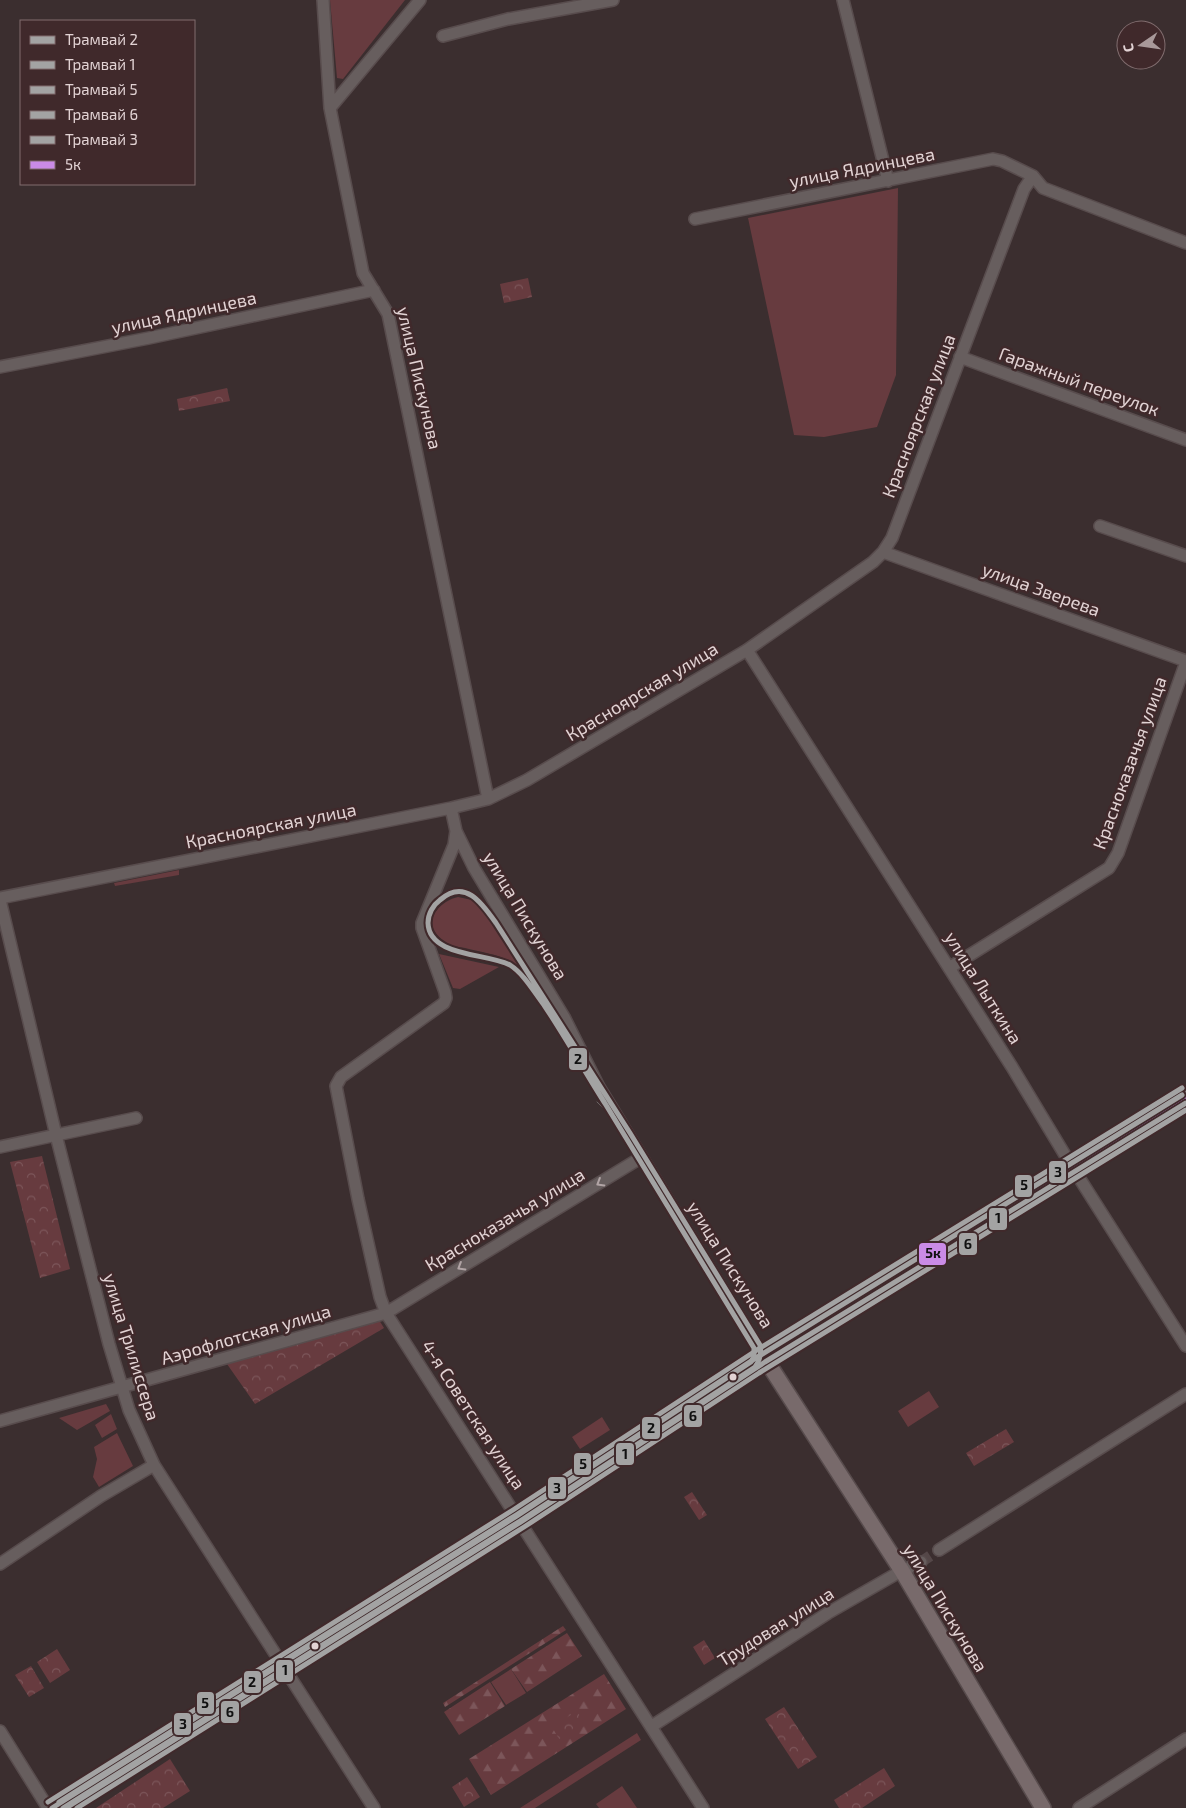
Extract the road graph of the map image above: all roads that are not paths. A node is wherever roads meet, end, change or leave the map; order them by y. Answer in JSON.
{"nodes":[{"id":1,"x":323,"y":0,"type":"edge"},
{"id":2,"x":420,"y":0,"type":"edge"},
{"id":3,"x":613,"y":0,"type":"edge"},
{"id":4,"x":843,"y":0,"type":"edge"},
{"id":5,"x":443,"y":36,"type":"dead end"},
{"id":6,"x":330,"y":108,"type":"junction"},
{"id":7,"x":1034,"y":176,"type":"junction"},
{"id":8,"x":888,"y":181,"type":"junction"},
{"id":9,"x":695,"y":219,"type":"dead end"},
{"id":10,"x":1186,"y":243,"type":"edge"},
{"id":11,"x":374,"y":290,"type":"junction"},
{"id":12,"x":960,"y":357,"type":"junction"},
{"id":13,"x":0,"y":367,"type":"edge"},
{"id":14,"x":1186,"y":440,"type":"edge"},
{"id":15,"x":1100,"y":526,"type":"dead end"},
{"id":16,"x":883,"y":552,"type":"junction"},
{"id":17,"x":1186,"y":556,"type":"edge"},
{"id":18,"x":747,"y":650,"type":"junction"},
{"id":19,"x":1186,"y":662,"type":"edge"},
{"id":20,"x":488,"y":799,"type":"junction"},
{"id":21,"x":451,"y":808,"type":"junction"},
{"id":22,"x":456,"y":831,"type":"junction"},
{"id":23,"x":0,"y":899,"type":"edge"},
{"id":24,"x":950,"y":968,"type":"junction"},
{"id":25,"x":1186,"y":1098,"type":"edge"},
{"id":26,"x":136,"y":1118,"type":"dead end"},
{"id":27,"x":56,"y":1135,"type":"junction"},
{"id":28,"x":0,"y":1147,"type":"edge"},
{"id":29,"x":642,"y":1157,"type":"junction"},
{"id":30,"x":1073,"y":1168,"type":"junction"},
{"id":31,"x":386,"y":1313,"type":"junction"},
{"id":32,"x":1186,"y":1346,"type":"edge"},
{"id":33,"x":764,"y":1357,"type":"junction"},
{"id":34,"x":122,"y":1388,"type":"junction"},
{"id":35,"x":1186,"y":1394,"type":"edge"},
{"id":36,"x":0,"y":1421,"type":"edge"},
{"id":37,"x":154,"y":1465,"type":"junction"},
{"id":38,"x":518,"y":1518,"type":"junction"},
{"id":39,"x":939,"y":1550,"type":"tunnel mouth"},
{"id":40,"x":921,"y":1562,"type":"tunnel mouth"},
{"id":41,"x":0,"y":1564,"type":"edge"},
{"id":42,"x":902,"y":1571,"type":"junction"},
{"id":43,"x":283,"y":1667,"type":"junction"},
{"id":44,"x":652,"y":1726,"type":"junction"},
{"id":45,"x":0,"y":1731,"type":"edge"},
{"id":46,"x":1186,"y":1739,"type":"edge"},
{"id":47,"x":48,"y":1808,"type":"edge"},
{"id":48,"x":57,"y":1808,"type":"edge"},
{"id":49,"x":374,"y":1808,"type":"edge"},
{"id":50,"x":703,"y":1808,"type":"edge"},
{"id":51,"x":1044,"y":1808,"type":"edge"},
{"id":52,"x":1079,"y":1808,"type":"edge"}],
"edges":[{"from":1,"to":6,"type":"street","name":"улица Пискунова"},
{"from":2,"to":6,"type":"street"},
{"from":3,"to":5,"type":"street"},
{"from":4,"to":8,"type":"street"},
{"from":6,"to":11,"type":"street","name":"улица Пискунова"},
{"from":7,"to":8,"type":"street","name":"улица Ядринцева"},
{"from":7,"to":10,"type":"street","name":"улица Ядринцева"},
{"from":7,"to":12,"type":"street","name":"Красноярская улица"},
{"from":8,"to":9,"type":"street","name":"улица Ядринцева"},
{"from":11,"to":13,"type":"street","name":"улица Ядринцева"},
{"from":11,"to":20,"type":"street","name":"улица Пискунова"},
{"from":12,"to":14,"type":"street","name":"Гаражный переулок"},
{"from":12,"to":16,"type":"street","name":"Красноярская улица"},
{"from":15,"to":17,"type":"street"},
{"from":16,"to":18,"type":"street","name":"Красноярская улица"},
{"from":16,"to":19,"type":"street","name":"улица Зверева"},
{"from":18,"to":20,"type":"street","name":"Красноярская улица"},
{"from":18,"to":24,"type":"street","name":"улица Лыткина"},
{"from":19,"to":24,"type":"street","name":"Красноказачья улица"},
{"from":20,"to":21,"type":"street","name":"Красноярская улица"},
{"from":21,"to":22,"type":"street","name":"улица Пискунова"},
{"from":21,"to":23,"type":"street","name":"Красноярская улица"},
{"from":22,"to":29,"type":"street","name":"улица Пискунова"},
{"from":22,"to":31,"type":"street","name":"4-я Советская улица"},
{"from":23,"to":27,"type":"street","name":"улица Трилиссера"},
{"from":24,"to":30,"type":"street","name":"улица Лыткина"},
{"from":25,"to":30,"type":"main road"},
{"from":26,"to":27,"type":"street"},
{"from":27,"to":28,"type":"street"},
{"from":27,"to":34,"type":"street","name":"улица Трилиссера"},
{"from":29,"to":31,"type":"street","name":"Красноказачья улица","one_way":true},
{"from":29,"to":33,"type":"street","name":"улица Пискунова"},
{"from":30,"to":32,"type":"street","name":"улица Лыткина"},
{"from":30,"to":33,"type":"main road"},
{"from":31,"to":34,"type":"street","name":"Аэрофлотская улица"},
{"from":31,"to":38,"type":"street","name":"4-я Советская улица"},
{"from":33,"to":38,"type":"main road"},
{"from":33,"to":42,"type":"main road","name":"улица Пискунова"},
{"from":34,"to":36,"type":"street","name":"Аэрофлотская улица"},
{"from":34,"to":37,"type":"street","name":"улица Трилиссера"},
{"from":35,"to":39,"type":"street"},
{"from":37,"to":41,"type":"street"},
{"from":37,"to":43,"type":"street","name":"улица Трилиссера"},
{"from":38,"to":43,"type":"main road"},
{"from":38,"to":44,"type":"street","name":"4-я Советская улица"},
{"from":40,"to":42,"type":"street","name":"Трудовая улица"},
{"from":42,"to":44,"type":"street","name":"Трудовая улица"},
{"from":42,"to":51,"type":"main road","name":"улица Пискунова"},
{"from":43,"to":48,"type":"main road"},
{"from":43,"to":49,"type":"street","name":"улица Трилиссера"},
{"from":44,"to":50,"type":"street","name":"4-я Советская улица"},
{"from":45,"to":47,"type":"street"},
{"from":46,"to":52,"type":"street"}]}
